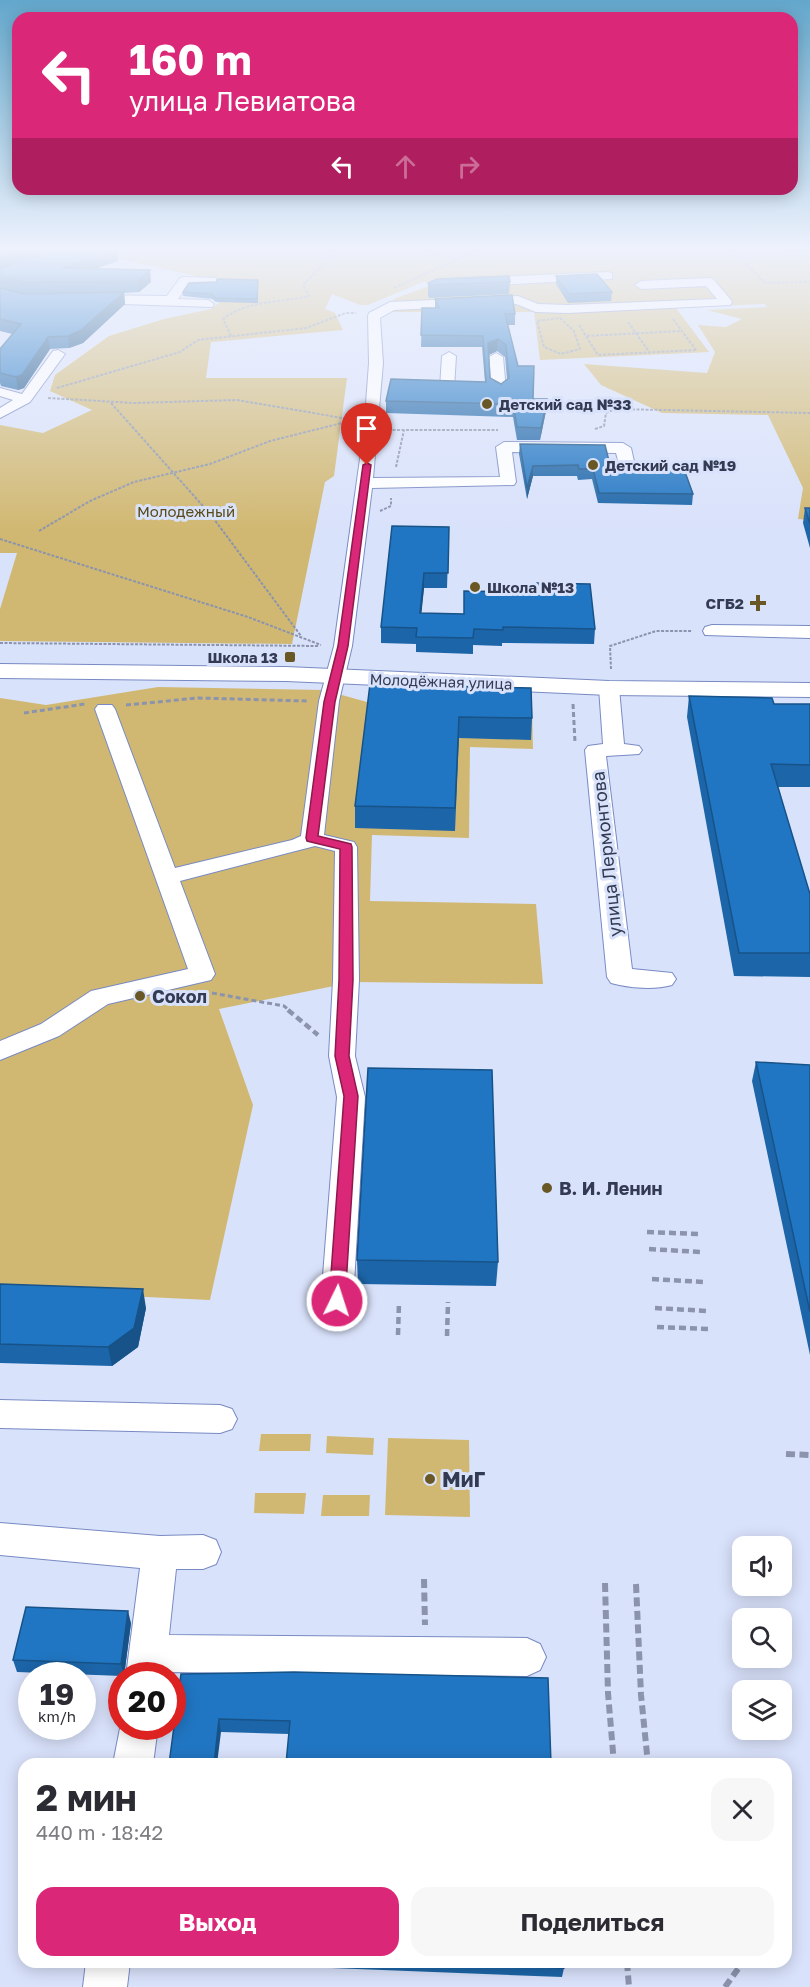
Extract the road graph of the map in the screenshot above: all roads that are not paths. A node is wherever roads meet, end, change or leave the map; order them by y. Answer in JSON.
{"nodes":[{"id":1,"x":375,"y":343,"type":"edge"},
{"id":2,"x":58,"y":354,"type":"edge"},
{"id":3,"x":448,"y":356,"type":"dead end"},
{"id":4,"x":496,"y":357,"type":"edge"},
{"id":5,"x":447,"y":388,"type":"edge"},
{"id":6,"x":499,"y":390,"type":"edge"},
{"id":7,"x":0,"y":392,"type":"edge"},
{"id":8,"x":25,"y":399,"type":"junction"},
{"id":9,"x":0,"y":414,"type":"edge"},
{"id":10,"x":629,"y":475,"type":"edge"},
{"id":11,"x":365,"y":483,"type":"junction"},
{"id":12,"x":712,"y":631,"type":"road end"},
{"id":13,"x":810,"y":632,"type":"edge"},
{"id":14,"x":0,"y":671,"type":"edge"},
{"id":15,"x":335,"y":676,"type":"junction"},
{"id":16,"x":610,"y":683,"type":"junction"},
{"id":17,"x":810,"y":690,"type":"edge"},
{"id":18,"x":105,"y":709,"type":"road end"},
{"id":19,"x":312,"y":838,"type":"junction"},
{"id":20,"x":167,"y":877,"type":"junction"},
{"id":21,"x":663,"y":979,"type":"dead end"},
{"id":22,"x":0,"y":1051,"type":"edge"},
{"id":23,"x":337,"y":1301,"type":"dead end"},
{"id":24,"x":0,"y":1414,"type":"edge"},
{"id":25,"x":220,"y":1419,"type":"dead end"},
{"id":26,"x":0,"y":1539,"type":"edge"},
{"id":27,"x":203,"y":1552,"type":"dead end"},
{"id":28,"x":160,"y":1553,"type":"junction"},
{"id":29,"x":527,"y":1657,"type":"dead end"},
{"id":30,"x":146,"y":1662,"type":"edge"},
{"id":31,"x":186,"y":1663,"type":"edge"},
{"id":32,"x":136,"y":1740,"type":"edge"},
{"id":33,"x":134,"y":1758,"type":"edge"}],
"edges":[{"from":1,"to":11,"type":"street"},
{"from":2,"to":8,"type":"street"},
{"from":3,"to":5,"type":"street"},
{"from":4,"to":6,"type":"street"},
{"from":7,"to":8,"type":"street"},
{"from":8,"to":9,"type":"street"},
{"from":10,"to":11,"type":"street"},
{"from":11,"to":15,"type":"street"},
{"from":12,"to":13,"type":"street"},
{"from":14,"to":15,"type":"main road","name":"Молодёжная улица"},
{"from":15,"to":16,"type":"main road","name":"Молодёжная улица"},
{"from":15,"to":19,"type":"street"},
{"from":16,"to":17,"type":"main road","name":"Молодёжная улица"},
{"from":16,"to":21,"type":"street","name":"улица Лермонтова"},
{"from":18,"to":20,"type":"street"},
{"from":19,"to":20,"type":"street"},
{"from":19,"to":23,"type":"street"},
{"from":20,"to":22,"type":"street"},
{"from":24,"to":25,"type":"street"},
{"from":26,"to":28,"type":"street"},
{"from":27,"to":28,"type":"street"},
{"from":28,"to":30,"type":"street"},
{"from":29,"to":31,"type":"street"},
{"from":32,"to":33,"type":"street"}]}
